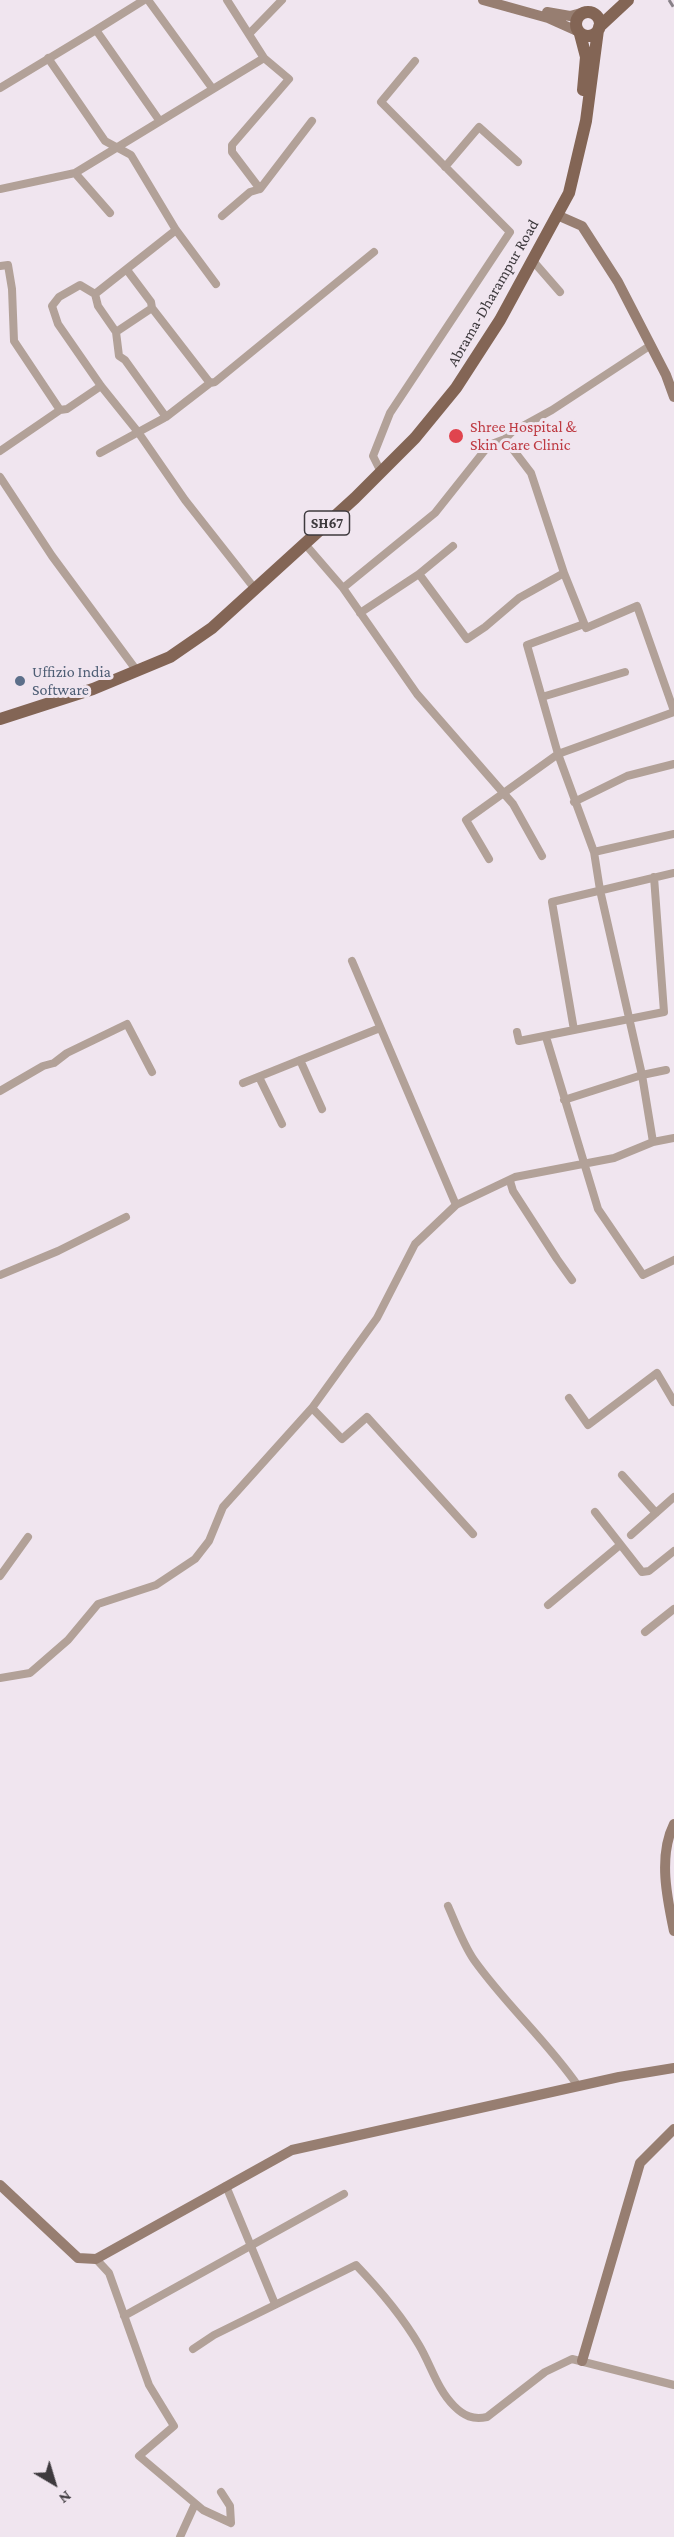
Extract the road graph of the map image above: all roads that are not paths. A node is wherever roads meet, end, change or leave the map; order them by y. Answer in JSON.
{"nodes":[{"id":1,"x":146,"y":0,"type":"edge"},
{"id":2,"x":227,"y":0,"type":"edge"},
{"id":3,"x":282,"y":0,"type":"edge"},
{"id":4,"x":483,"y":0,"type":"edge"},
{"id":5,"x":500,"y":0,"type":"edge"},
{"id":6,"x":625,"y":2,"type":"edge"},
{"id":7,"x":587,"y":13,"type":"junction"},
{"id":8,"x":599,"y":29,"type":"junction"},
{"id":9,"x":96,"y":30,"type":"junction"},
{"id":10,"x":579,"y":32,"type":"junction"},
{"id":11,"x":249,"y":34,"type":"junction"},
{"id":12,"x":48,"y":58,"type":"junction"},
{"id":13,"x":264,"y":58,"type":"junction"},
{"id":14,"x":415,"y":61,"type":"dead end"},
{"id":15,"x":0,"y":88,"type":"edge"},
{"id":16,"x":212,"y":88,"type":"junction"},
{"id":17,"x":159,"y":120,"type":"junction"},
{"id":18,"x":312,"y":121,"type":"dead end"},
{"id":19,"x":118,"y":147,"type":"junction"},
{"id":20,"x":518,"y":162,"type":"dead end"},
{"id":21,"x":445,"y":167,"type":"junction"},
{"id":22,"x":75,"y":173,"type":"junction"},
{"id":23,"x":0,"y":189,"type":"edge"},
{"id":24,"x":260,"y":189,"type":"junction"},
{"id":25,"x":110,"y":213,"type":"dead end"},
{"id":26,"x":557,"y":215,"type":"junction"},
{"id":27,"x":222,"y":216,"type":"dead end"},
{"id":28,"x":176,"y":230,"type":"junction"},
{"id":29,"x":374,"y":252,"type":"dead end"},
{"id":30,"x":533,"y":261,"type":"junction"},
{"id":31,"x":0,"y":266,"type":"edge"},
{"id":32,"x":127,"y":270,"type":"junction"},
{"id":33,"x":216,"y":284,"type":"dead end"},
{"id":34,"x":560,"y":292,"type":"dead end"},
{"id":35,"x":95,"y":294,"type":"junction"},
{"id":36,"x":152,"y":308,"type":"junction"},
{"id":37,"x":116,"y":332,"type":"junction"},
{"id":38,"x":651,"y":345,"type":"junction"},
{"id":39,"x":210,"y":383,"type":"junction"},
{"id":40,"x":101,"y":386,"type":"junction"},
{"id":41,"x":674,"y":397,"type":"edge"},
{"id":42,"x":60,"y":410,"type":"junction"},
{"id":43,"x":166,"y":417,"type":"junction"},
{"id":44,"x":138,"y":432,"type":"junction"},
{"id":45,"x":505,"y":439,"type":"junction"},
{"id":46,"x":0,"y":451,"type":"edge"},
{"id":47,"x":100,"y":453,"type":"dead end"},
{"id":48,"x":381,"y":472,"type":"junction"},
{"id":49,"x":0,"y":477,"type":"edge"},
{"id":50,"x":305,"y":544,"type":"junction"},
{"id":51,"x":453,"y":546,"type":"dead end"},
{"id":52,"x":564,"y":573,"type":"junction"},
{"id":53,"x":418,"y":574,"type":"junction"},
{"id":54,"x":343,"y":588,"type":"junction"},
{"id":55,"x":255,"y":589,"type":"junction"},
{"id":56,"x":360,"y":613,"type":"junction"},
{"id":57,"x":584,"y":624,"type":"junction"},
{"id":58,"x":137,"y":671,"type":"junction"},
{"id":59,"x":625,"y":672,"type":"dead end"},
{"id":60,"x":542,"y":697,"type":"junction"},
{"id":61,"x":674,"y":712,"type":"edge"},
{"id":62,"x":1,"y":716,"type":"edge"},
{"id":63,"x":558,"y":754,"type":"junction"},
{"id":64,"x":674,"y":764,"type":"edge"},
{"id":65,"x":502,"y":794,"type":"junction"},
{"id":66,"x":574,"y":802,"type":"junction"},
{"id":67,"x":674,"y":834,"type":"edge"},
{"id":68,"x":594,"y":852,"type":"junction"},
{"id":69,"x":542,"y":856,"type":"dead end"},
{"id":70,"x":489,"y":859,"type":"dead end"},
{"id":71,"x":674,"y":873,"type":"edge"},
{"id":72,"x":654,"y":877,"type":"junction"},
{"id":73,"x":600,"y":890,"type":"junction"},
{"id":74,"x":352,"y":961,"type":"dead end"},
{"id":75,"x":629,"y":1018,"type":"junction"},
{"id":76,"x":380,"y":1028,"type":"junction"},
{"id":77,"x":574,"y":1030,"type":"junction"},
{"id":78,"x":517,"y":1032,"type":"dead end"},
{"id":79,"x":546,"y":1037,"type":"junction"},
{"id":80,"x":300,"y":1060,"type":"junction"},
{"id":81,"x":666,"y":1070,"type":"dead end"},
{"id":82,"x":152,"y":1072,"type":"dead end"},
{"id":83,"x":642,"y":1075,"type":"junction"},
{"id":84,"x":259,"y":1077,"type":"junction"},
{"id":85,"x":243,"y":1083,"type":"dead end"},
{"id":86,"x":0,"y":1091,"type":"edge"},
{"id":87,"x":564,"y":1100,"type":"junction"},
{"id":88,"x":322,"y":1108,"type":"dead end"},
{"id":89,"x":282,"y":1124,"type":"dead end"},
{"id":90,"x":674,"y":1138,"type":"edge"},
{"id":91,"x":654,"y":1142,"type":"junction"},
{"id":92,"x":584,"y":1165,"type":"junction"},
{"id":93,"x":510,"y":1181,"type":"junction"},
{"id":94,"x":456,"y":1205,"type":"junction"},
{"id":95,"x":126,"y":1216,"type":"dead end"},
{"id":96,"x":674,"y":1260,"type":"edge"},
{"id":97,"x":0,"y":1275,"type":"edge"},
{"id":98,"x":572,"y":1280,"type":"dead end"},
{"id":99,"x":569,"y":1398,"type":"dead end"},
{"id":100,"x":674,"y":1402,"type":"edge"},
{"id":101,"x":312,"y":1408,"type":"junction"},
{"id":102,"x":622,"y":1475,"type":"dead end"},
{"id":103,"x":674,"y":1497,"type":"edge"},
{"id":104,"x":595,"y":1512,"type":"dead end"},
{"id":105,"x":656,"y":1513,"type":"junction"},
{"id":106,"x":473,"y":1534,"type":"dead end"},
{"id":107,"x":631,"y":1535,"type":"dead end"},
{"id":108,"x":28,"y":1537,"type":"dead end"},
{"id":109,"x":620,"y":1545,"type":"junction"},
{"id":110,"x":674,"y":1551,"type":"edge"},
{"id":111,"x":0,"y":1576,"type":"edge"},
{"id":112,"x":548,"y":1605,"type":"dead end"},
{"id":113,"x":674,"y":1609,"type":"edge"},
{"id":114,"x":645,"y":1632,"type":"dead end"},
{"id":115,"x":0,"y":1678,"type":"edge"},
{"id":116,"x":674,"y":1824,"type":"edge"},
{"id":117,"x":670,"y":1867,"type":"edge"},
{"id":118,"x":448,"y":1906,"type":"dead end"},
{"id":119,"x":674,"y":1931,"type":"edge"},
{"id":120,"x":674,"y":2068,"type":"edge"},
{"id":121,"x":578,"y":2086,"type":"junction"},
{"id":122,"x":674,"y":2129,"type":"edge"},
{"id":123,"x":0,"y":2186,"type":"edge"},
{"id":124,"x":226,"y":2186,"type":"junction"},
{"id":125,"x":344,"y":2194,"type":"dead end"},
{"id":126,"x":249,"y":2247,"type":"junction"},
{"id":127,"x":96,"y":2259,"type":"junction"},
{"id":128,"x":275,"y":2304,"type":"junction"},
{"id":129,"x":124,"y":2316,"type":"junction"},
{"id":130,"x":193,"y":2349,"type":"dead end"},
{"id":131,"x":582,"y":2361,"type":"junction"},
{"id":132,"x":674,"y":2385,"type":"edge"},
{"id":133,"x":221,"y":2492,"type":"dead end"},
{"id":134,"x":195,"y":2504,"type":"junction"},
{"id":135,"x":180,"y":2537,"type":"edge"}],
"edges":[{"from":1,"to":9,"type":"street"},
{"from":1,"to":16,"type":"street"},
{"from":2,"to":11,"type":"street"},
{"from":3,"to":11,"type":"street"},
{"from":4,"to":10,"type":"street"},
{"from":5,"to":7,"type":"street"},
{"from":6,"to":7,"type":"main road"},
{"from":6,"to":8,"type":"main road"},
{"from":7,"to":8,"type":"main road","number":"SH67"},
{"from":7,"to":10,"type":"main road","number":"SH67"},
{"from":8,"to":10,"type":"main road"},
{"from":8,"to":26,"type":"main road","number":"SH67"},
{"from":9,"to":12,"type":"street"},
{"from":9,"to":17,"type":"street"},
{"from":10,"to":26,"type":"main road","number":"SH67"},
{"from":11,"to":13,"type":"street"},
{"from":12,"to":15,"type":"street"},
{"from":12,"to":19,"type":"street"},
{"from":13,"to":16,"type":"street"},
{"from":13,"to":24,"type":"street"},
{"from":14,"to":21,"type":"street"},
{"from":16,"to":17,"type":"street"},
{"from":17,"to":19,"type":"street"},
{"from":18,"to":24,"type":"street"},
{"from":19,"to":22,"type":"street"},
{"from":19,"to":28,"type":"street"},
{"from":20,"to":21,"type":"street"},
{"from":21,"to":48,"type":"street"},
{"from":22,"to":23,"type":"street"},
{"from":22,"to":25,"type":"street"},
{"from":24,"to":27,"type":"street"},
{"from":26,"to":30,"type":"main road","name":"Abrama-Dharampur Road","number":"SH67"},
{"from":26,"to":38,"type":"street"},
{"from":28,"to":32,"type":"street"},
{"from":28,"to":33,"type":"street"},
{"from":29,"to":39,"type":"street"},
{"from":30,"to":34,"type":"street"},
{"from":30,"to":48,"type":"main road","name":"Abrama-Dharampur Road","number":"SH67"},
{"from":31,"to":42,"type":"street"},
{"from":32,"to":35,"type":"street"},
{"from":32,"to":36,"type":"street"},
{"from":35,"to":37,"type":"street"},
{"from":35,"to":40,"type":"street"},
{"from":36,"to":37,"type":"street"},
{"from":36,"to":39,"type":"street"},
{"from":37,"to":43,"type":"street"},
{"from":38,"to":41,"type":"street"},
{"from":38,"to":45,"type":"street"},
{"from":39,"to":43,"type":"street"},
{"from":40,"to":42,"type":"street"},
{"from":40,"to":44,"type":"street"},
{"from":42,"to":46,"type":"street"},
{"from":43,"to":44,"type":"street"},
{"from":44,"to":47,"type":"street"},
{"from":44,"to":55,"type":"street"},
{"from":45,"to":52,"type":"street"},
{"from":45,"to":54,"type":"street"},
{"from":48,"to":50,"type":"main road","name":"Abrama-Dharampur Road","number":"SH67"},
{"from":49,"to":58,"type":"street"},
{"from":50,"to":54,"type":"street"},
{"from":50,"to":55,"type":"main road","name":"Abrama-Dharampur Road","number":"SH67"},
{"from":51,"to":53,"type":"street"},
{"from":52,"to":53,"type":"street"},
{"from":52,"to":57,"type":"street"},
{"from":53,"to":56,"type":"street"},
{"from":54,"to":56,"type":"street"},
{"from":55,"to":58,"type":"main road","name":"Abrama-Dharampur Road","number":"SH67"},
{"from":56,"to":65,"type":"street"},
{"from":57,"to":60,"type":"street"},
{"from":57,"to":61,"type":"street"},
{"from":58,"to":62,"type":"main road","name":"Abrama-Dharampur Road","number":"SH67"},
{"from":59,"to":60,"type":"street"},
{"from":60,"to":63,"type":"street"},
{"from":61,"to":63,"type":"street"},
{"from":63,"to":65,"type":"street"},
{"from":63,"to":66,"type":"street"},
{"from":64,"to":66,"type":"street"},
{"from":65,"to":69,"type":"street"},
{"from":65,"to":70,"type":"street"},
{"from":66,"to":68,"type":"street"},
{"from":67,"to":68,"type":"street"},
{"from":68,"to":73,"type":"street"},
{"from":71,"to":72,"type":"street"},
{"from":72,"to":73,"type":"street"},
{"from":72,"to":75,"type":"street"},
{"from":73,"to":75,"type":"street"},
{"from":73,"to":77,"type":"street"},
{"from":74,"to":76,"type":"street"},
{"from":75,"to":77,"type":"street"},
{"from":75,"to":83,"type":"street"},
{"from":76,"to":80,"type":"street"},
{"from":76,"to":94,"type":"street"},
{"from":77,"to":79,"type":"street"},
{"from":78,"to":79,"type":"street"},
{"from":79,"to":87,"type":"street"},
{"from":80,"to":84,"type":"street"},
{"from":80,"to":88,"type":"street"},
{"from":81,"to":83,"type":"street"},
{"from":82,"to":86,"type":"street"},
{"from":83,"to":87,"type":"street"},
{"from":83,"to":91,"type":"street"},
{"from":84,"to":85,"type":"street"},
{"from":84,"to":89,"type":"street"},
{"from":87,"to":92,"type":"street"},
{"from":90,"to":91,"type":"street"},
{"from":91,"to":92,"type":"street"},
{"from":92,"to":93,"type":"street"},
{"from":92,"to":96,"type":"street"},
{"from":93,"to":94,"type":"street"},
{"from":93,"to":98,"type":"street"},
{"from":94,"to":101,"type":"street"},
{"from":95,"to":97,"type":"street"},
{"from":99,"to":100,"type":"street"},
{"from":101,"to":106,"type":"street"},
{"from":101,"to":115,"type":"street"},
{"from":102,"to":105,"type":"street"},
{"from":103,"to":105,"type":"street"},
{"from":104,"to":109,"type":"street"},
{"from":105,"to":107,"type":"street"},
{"from":108,"to":111,"type":"street"},
{"from":109,"to":110,"type":"street"},
{"from":109,"to":112,"type":"street"},
{"from":113,"to":114,"type":"street"},
{"from":116,"to":117,"type":"street"},
{"from":117,"to":119,"type":"street"},
{"from":118,"to":121,"type":"street"},
{"from":120,"to":121,"type":"street"},
{"from":121,"to":124,"type":"street"},
{"from":122,"to":131,"type":"street"},
{"from":123,"to":127,"type":"street"},
{"from":124,"to":126,"type":"street"},
{"from":124,"to":127,"type":"street"},
{"from":125,"to":126,"type":"street"},
{"from":126,"to":128,"type":"street"},
{"from":126,"to":129,"type":"street"},
{"from":127,"to":129,"type":"street"},
{"from":128,"to":130,"type":"street"},
{"from":128,"to":131,"type":"street"},
{"from":129,"to":134,"type":"street"},
{"from":131,"to":132,"type":"street"},
{"from":133,"to":134,"type":"street"},
{"from":134,"to":135,"type":"street"}]}
